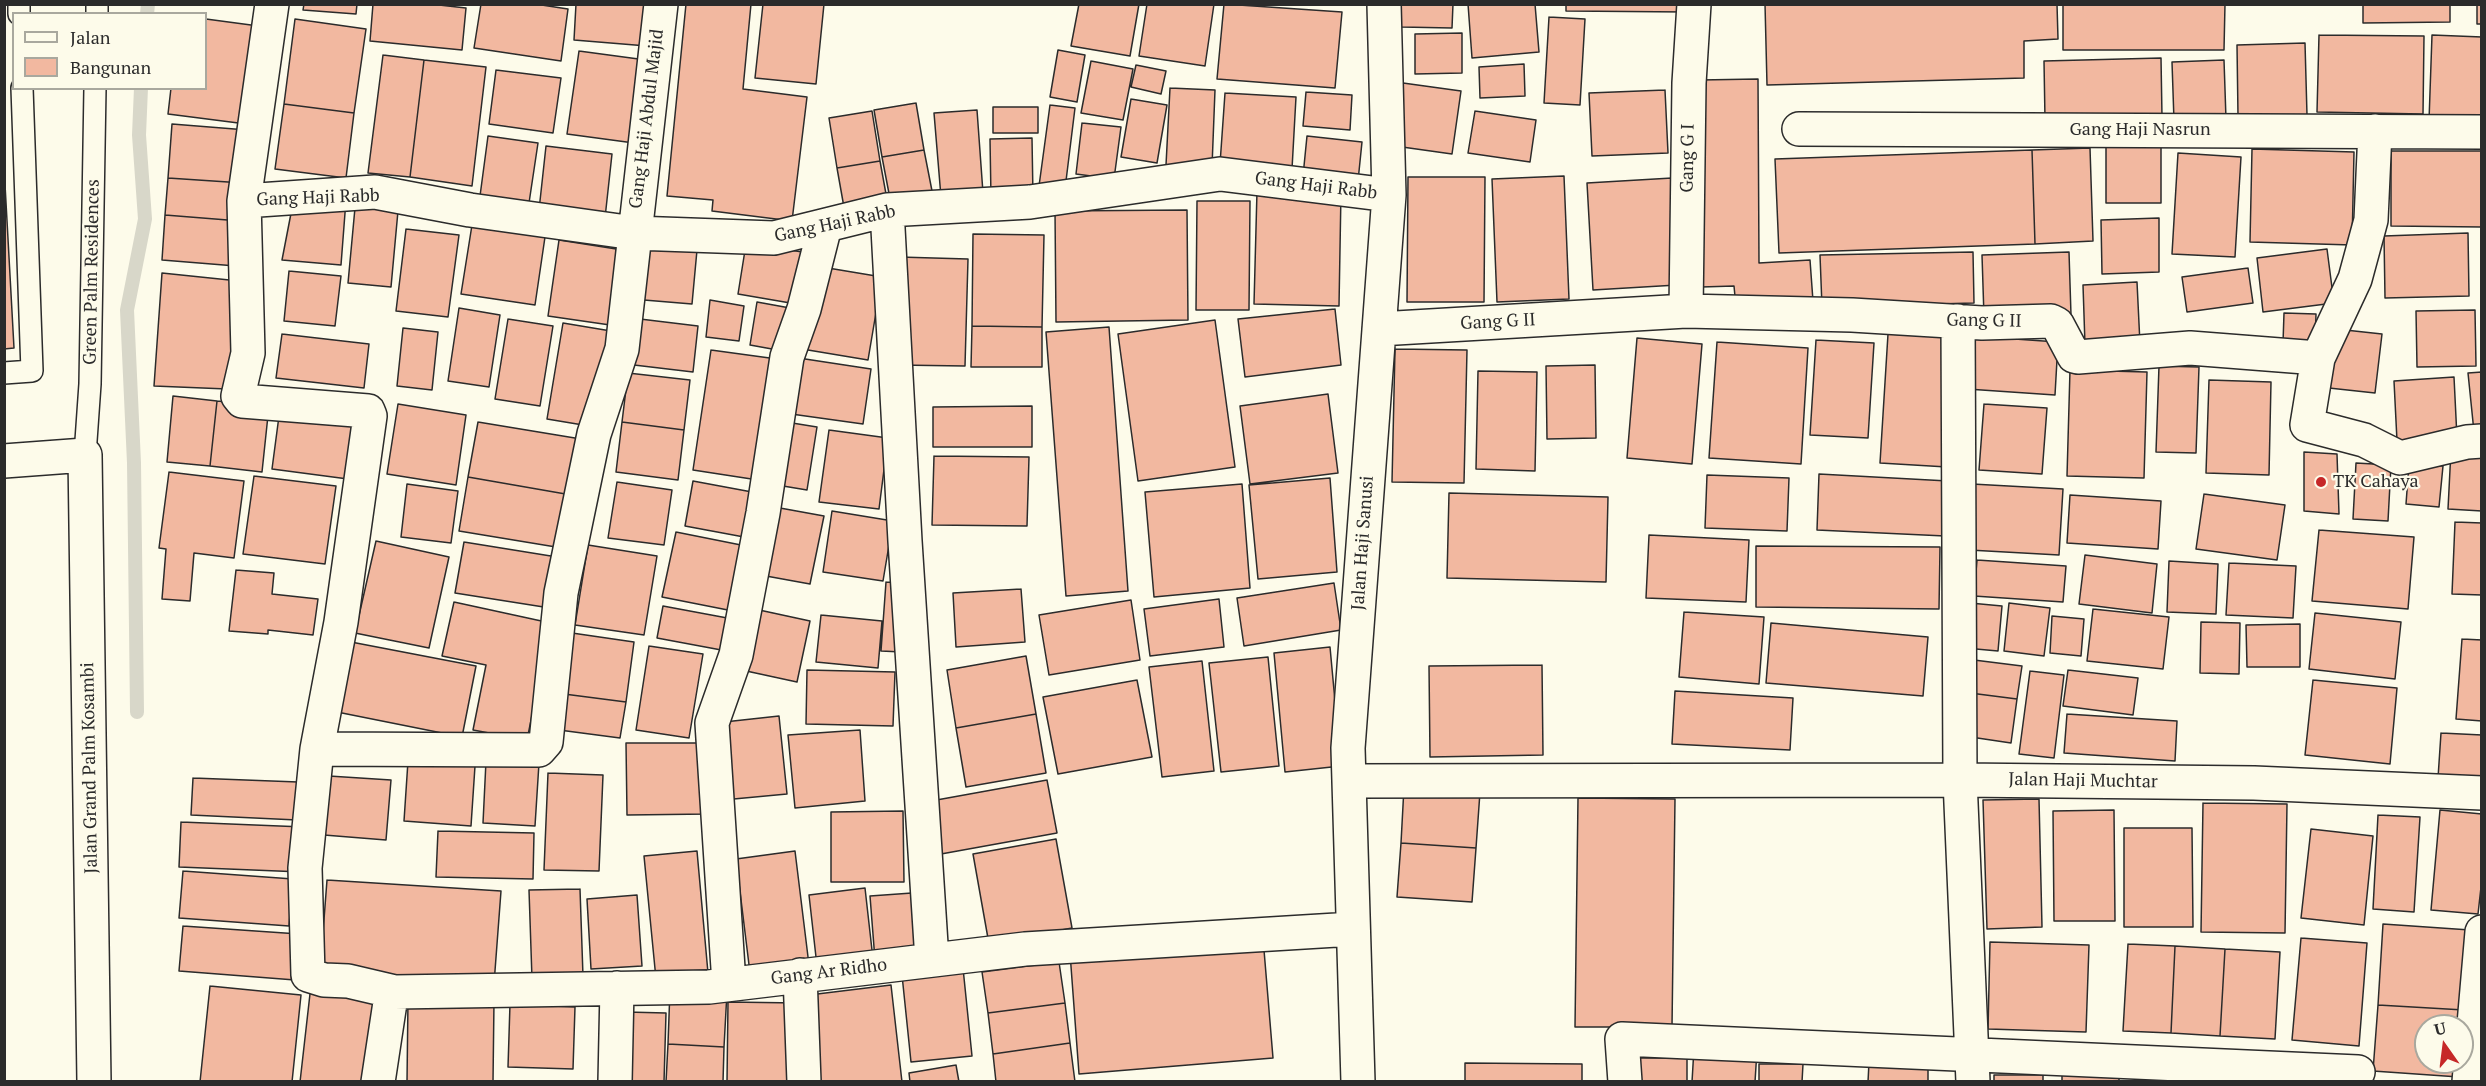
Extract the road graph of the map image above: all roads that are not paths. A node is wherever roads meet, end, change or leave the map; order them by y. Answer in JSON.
{"nodes":[{"id":1,"x":272,"y":4,"type":"edge"},
{"id":2,"x":661,"y":4,"type":"edge"},
{"id":3,"x":1384,"y":4,"type":"edge"},
{"id":4,"x":1694,"y":4,"type":"edge"},
{"id":5,"x":22,"y":90,"type":"edge"},
{"id":6,"x":95,"y":90,"type":"edge"},
{"id":7,"x":1799,"y":129,"type":"dead end"},
{"id":8,"x":2375,"y":131,"type":"junction"},
{"id":9,"x":2481,"y":132,"type":"edge"},
{"id":10,"x":1389,"y":195,"type":"junction"},
{"id":11,"x":244,"y":201,"type":"junction"},
{"id":12,"x":887,"y":210,"type":"junction"},
{"id":13,"x":825,"y":226,"type":"junction"},
{"id":14,"x":634,"y":233,"type":"junction"},
{"id":15,"x":1686,"y":311,"type":"junction"},
{"id":16,"x":1958,"y":321,"type":"junction"},
{"id":17,"x":1378,"y":329,"type":"junction"},
{"id":18,"x":2318,"y":358,"type":"junction"},
{"id":19,"x":4,"y":373,"type":"edge"},
{"id":20,"x":2481,"y":441,"type":"edge"},
{"id":21,"x":85,"y":455,"type":"junction"},
{"id":22,"x":4,"y":461,"type":"edge"},
{"id":23,"x":317,"y":750,"type":"junction"},
{"id":24,"x":1960,"y":780,"type":"junction"},
{"id":25,"x":1349,"y":781,"type":"junction"},
{"id":26,"x":2481,"y":793,"type":"edge"},
{"id":27,"x":1353,"y":929,"type":"junction"},
{"id":28,"x":2481,"y":932,"type":"edge"},
{"id":29,"x":932,"y":960,"type":"junction"},
{"id":30,"x":800,"y":975,"type":"junction"},
{"id":31,"x":729,"y":984,"type":"junction"},
{"id":32,"x":617,"y":988,"type":"junction"},
{"id":33,"x":395,"y":992,"type":"junction"},
{"id":34,"x":1972,"y":1068,"type":"edge"},
{"id":35,"x":2358,"y":1072,"type":"dead end"},
{"id":36,"x":94,"y":1082,"type":"edge"},
{"id":37,"x":378,"y":1082,"type":"edge"},
{"id":38,"x":615,"y":1082,"type":"edge"},
{"id":39,"x":804,"y":1082,"type":"edge"},
{"id":40,"x":1359,"y":1082,"type":"edge"},
{"id":41,"x":1624,"y":1082,"type":"edge"},
{"id":42,"x":2469,"y":1082,"type":"edge"}],
"edges":[{"from":1,"to":11,"type":"street"},
{"from":2,"to":14,"type":"street","name":"Gang Haji Abdul Majid"},
{"from":3,"to":10,"type":"street","name":"Jalan Haji Sanusi"},
{"from":4,"to":15,"type":"street","name":"Gang G I"},
{"from":5,"to":19,"type":"lane"},
{"from":6,"to":21,"type":"lane","name":"Green Palm Residences"},
{"from":7,"to":8,"type":"street","name":"Gang Haji Nasrun"},
{"from":8,"to":9,"type":"street","name":"Gang Haji Nasrun"},
{"from":8,"to":18,"type":"street"},
{"from":10,"to":12,"type":"street","name":"Gang Haji Rabb"},
{"from":10,"to":17,"type":"street","name":"Jalan Haji Sanusi"},
{"from":11,"to":14,"type":"street","name":"Gang Haji Rabb"},
{"from":11,"to":23,"type":"street"},
{"from":12,"to":13,"type":"street","name":"Gang Haji Rabb"},
{"from":12,"to":29,"type":"street"},
{"from":13,"to":14,"type":"street","name":"Gang Haji Rabb"},
{"from":13,"to":31,"type":"street"},
{"from":14,"to":23,"type":"street","name":"Gang Haji Abdul Majid"},
{"from":15,"to":16,"type":"street","name":"Gang G II"},
{"from":15,"to":17,"type":"street","name":"Gang G II"},
{"from":16,"to":18,"type":"street","name":"Gang G II"},
{"from":16,"to":24,"type":"street"},
{"from":17,"to":25,"type":"street","name":"Jalan Haji Sanusi"},
{"from":18,"to":20,"type":"street"},
{"from":21,"to":22,"type":"street"},
{"from":21,"to":36,"type":"street","name":"Jalan Grand Palm Kosambi"},
{"from":23,"to":33,"type":"street","name":"Gang Ar Ridho"},
{"from":24,"to":25,"type":"street","name":"Jalan Haji Muchtar"},
{"from":24,"to":26,"type":"street","name":"Jalan Haji Muchtar"},
{"from":24,"to":34,"type":"street"},
{"from":25,"to":27,"type":"street","name":"Jalan Haji Sanusi"},
{"from":27,"to":29,"type":"street","name":"Gang Ar Ridho"},
{"from":27,"to":40,"type":"street","name":"Jalan Haji Sanusi"},
{"from":28,"to":42,"type":"street"},
{"from":29,"to":30,"type":"street","name":"Gang Ar Ridho"},
{"from":30,"to":31,"type":"street","name":"Gang Ar Ridho"},
{"from":30,"to":39,"type":"street"},
{"from":31,"to":32,"type":"street","name":"Gang Ar Ridho"},
{"from":32,"to":33,"type":"street","name":"Gang Ar Ridho"},
{"from":32,"to":38,"type":"street"},
{"from":33,"to":37,"type":"street"},
{"from":34,"to":35,"type":"street"},
{"from":34,"to":41,"type":"street"}]}
